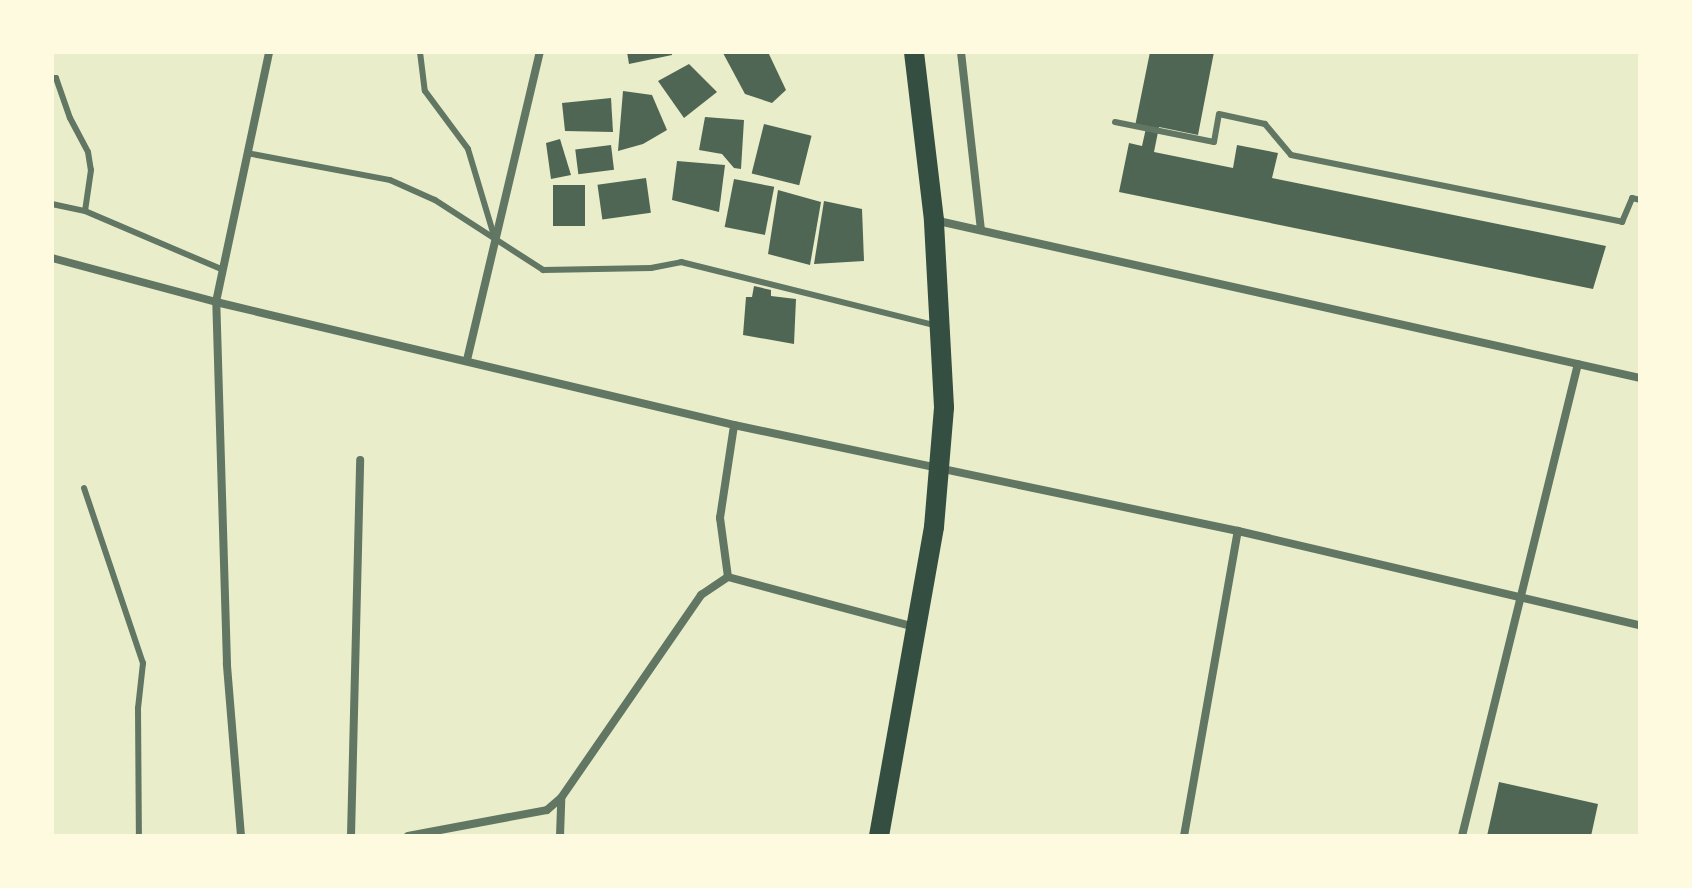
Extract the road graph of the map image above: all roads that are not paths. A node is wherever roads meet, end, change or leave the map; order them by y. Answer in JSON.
{"nodes":[{"id":1,"x":269,"y":52,"type":"edge"},
{"id":2,"x":420,"y":52,"type":"edge"},
{"id":3,"x":540,"y":52,"type":"edge"},
{"id":4,"x":914,"y":52,"type":"edge"},
{"id":5,"x":961,"y":52,"type":"edge"},
{"id":6,"x":52,"y":78,"type":"edge"},
{"id":7,"x":1115,"y":122,"type":"dead end"},
{"id":8,"x":247,"y":153,"type":"junction"},
{"id":9,"x":1640,"y":200,"type":"edge"},
{"id":10,"x":52,"y":204,"type":"edge"},
{"id":11,"x":85,"y":211,"type":"junction"},
{"id":12,"x":934,"y":220,"type":"junction"},
{"id":13,"x":981,"y":230,"type":"junction"},
{"id":14,"x":495,"y":239,"type":"junction"},
{"id":15,"x":52,"y":258,"type":"edge"},
{"id":16,"x":223,"y":270,"type":"junction"},
{"id":17,"x":216,"y":302,"type":"junction"},
{"id":18,"x":942,"y":327,"type":"junction"},
{"id":19,"x":467,"y":360,"type":"junction"},
{"id":20,"x":1578,"y":364,"type":"junction"},
{"id":21,"x":1640,"y":378,"type":"edge"},
{"id":22,"x":734,"y":425,"type":"junction"},
{"id":23,"x":360,"y":460,"type":"dead end"},
{"id":24,"x":940,"y":467,"type":"junction"},
{"id":25,"x":84,"y":488,"type":"dead end"},
{"id":26,"x":1238,"y":531,"type":"junction"},
{"id":27,"x":728,"y":577,"type":"junction"},
{"id":28,"x":1520,"y":596,"type":"junction"},
{"id":29,"x":1640,"y":625,"type":"edge"},
{"id":30,"x":916,"y":628,"type":"junction"},
{"id":31,"x":561,"y":798,"type":"junction"},
{"id":32,"x":139,"y":836,"type":"edge"},
{"id":33,"x":241,"y":836,"type":"edge"},
{"id":34,"x":351,"y":836,"type":"edge"},
{"id":35,"x":408,"y":836,"type":"edge"},
{"id":36,"x":560,"y":836,"type":"edge"},
{"id":37,"x":879,"y":836,"type":"edge"},
{"id":38,"x":1184,"y":836,"type":"edge"},
{"id":39,"x":1462,"y":836,"type":"edge"}],
"edges":[{"from":1,"to":8,"type":"street"},
{"from":2,"to":14,"type":"lane"},
{"from":3,"to":14,"type":"street"},
{"from":4,"to":12,"type":"main road"},
{"from":5,"to":13,"type":"street"},
{"from":6,"to":11,"type":"lane"},
{"from":7,"to":9,"type":"lane"},
{"from":8,"to":14,"type":"lane"},
{"from":8,"to":16,"type":"street"},
{"from":10,"to":11,"type":"lane"},
{"from":11,"to":16,"type":"lane"},
{"from":12,"to":13,"type":"street"},
{"from":12,"to":18,"type":"main road"},
{"from":13,"to":20,"type":"street"},
{"from":14,"to":18,"type":"lane"},
{"from":14,"to":19,"type":"street"},
{"from":15,"to":17,"type":"street"},
{"from":16,"to":17,"type":"street"},
{"from":17,"to":19,"type":"street"},
{"from":17,"to":33,"type":"street"},
{"from":18,"to":24,"type":"main road"},
{"from":19,"to":22,"type":"street"},
{"from":20,"to":21,"type":"street"},
{"from":20,"to":28,"type":"street"},
{"from":22,"to":24,"type":"street"},
{"from":22,"to":27,"type":"street"},
{"from":23,"to":34,"type":"street"},
{"from":24,"to":26,"type":"street"},
{"from":24,"to":30,"type":"main road"},
{"from":25,"to":32,"type":"lane"},
{"from":26,"to":28,"type":"street"},
{"from":26,"to":38,"type":"street"},
{"from":27,"to":30,"type":"street"},
{"from":27,"to":31,"type":"street"},
{"from":28,"to":29,"type":"street"},
{"from":28,"to":39,"type":"street"},
{"from":30,"to":37,"type":"main road"},
{"from":31,"to":35,"type":"street"},
{"from":31,"to":36,"type":"street"}]}
